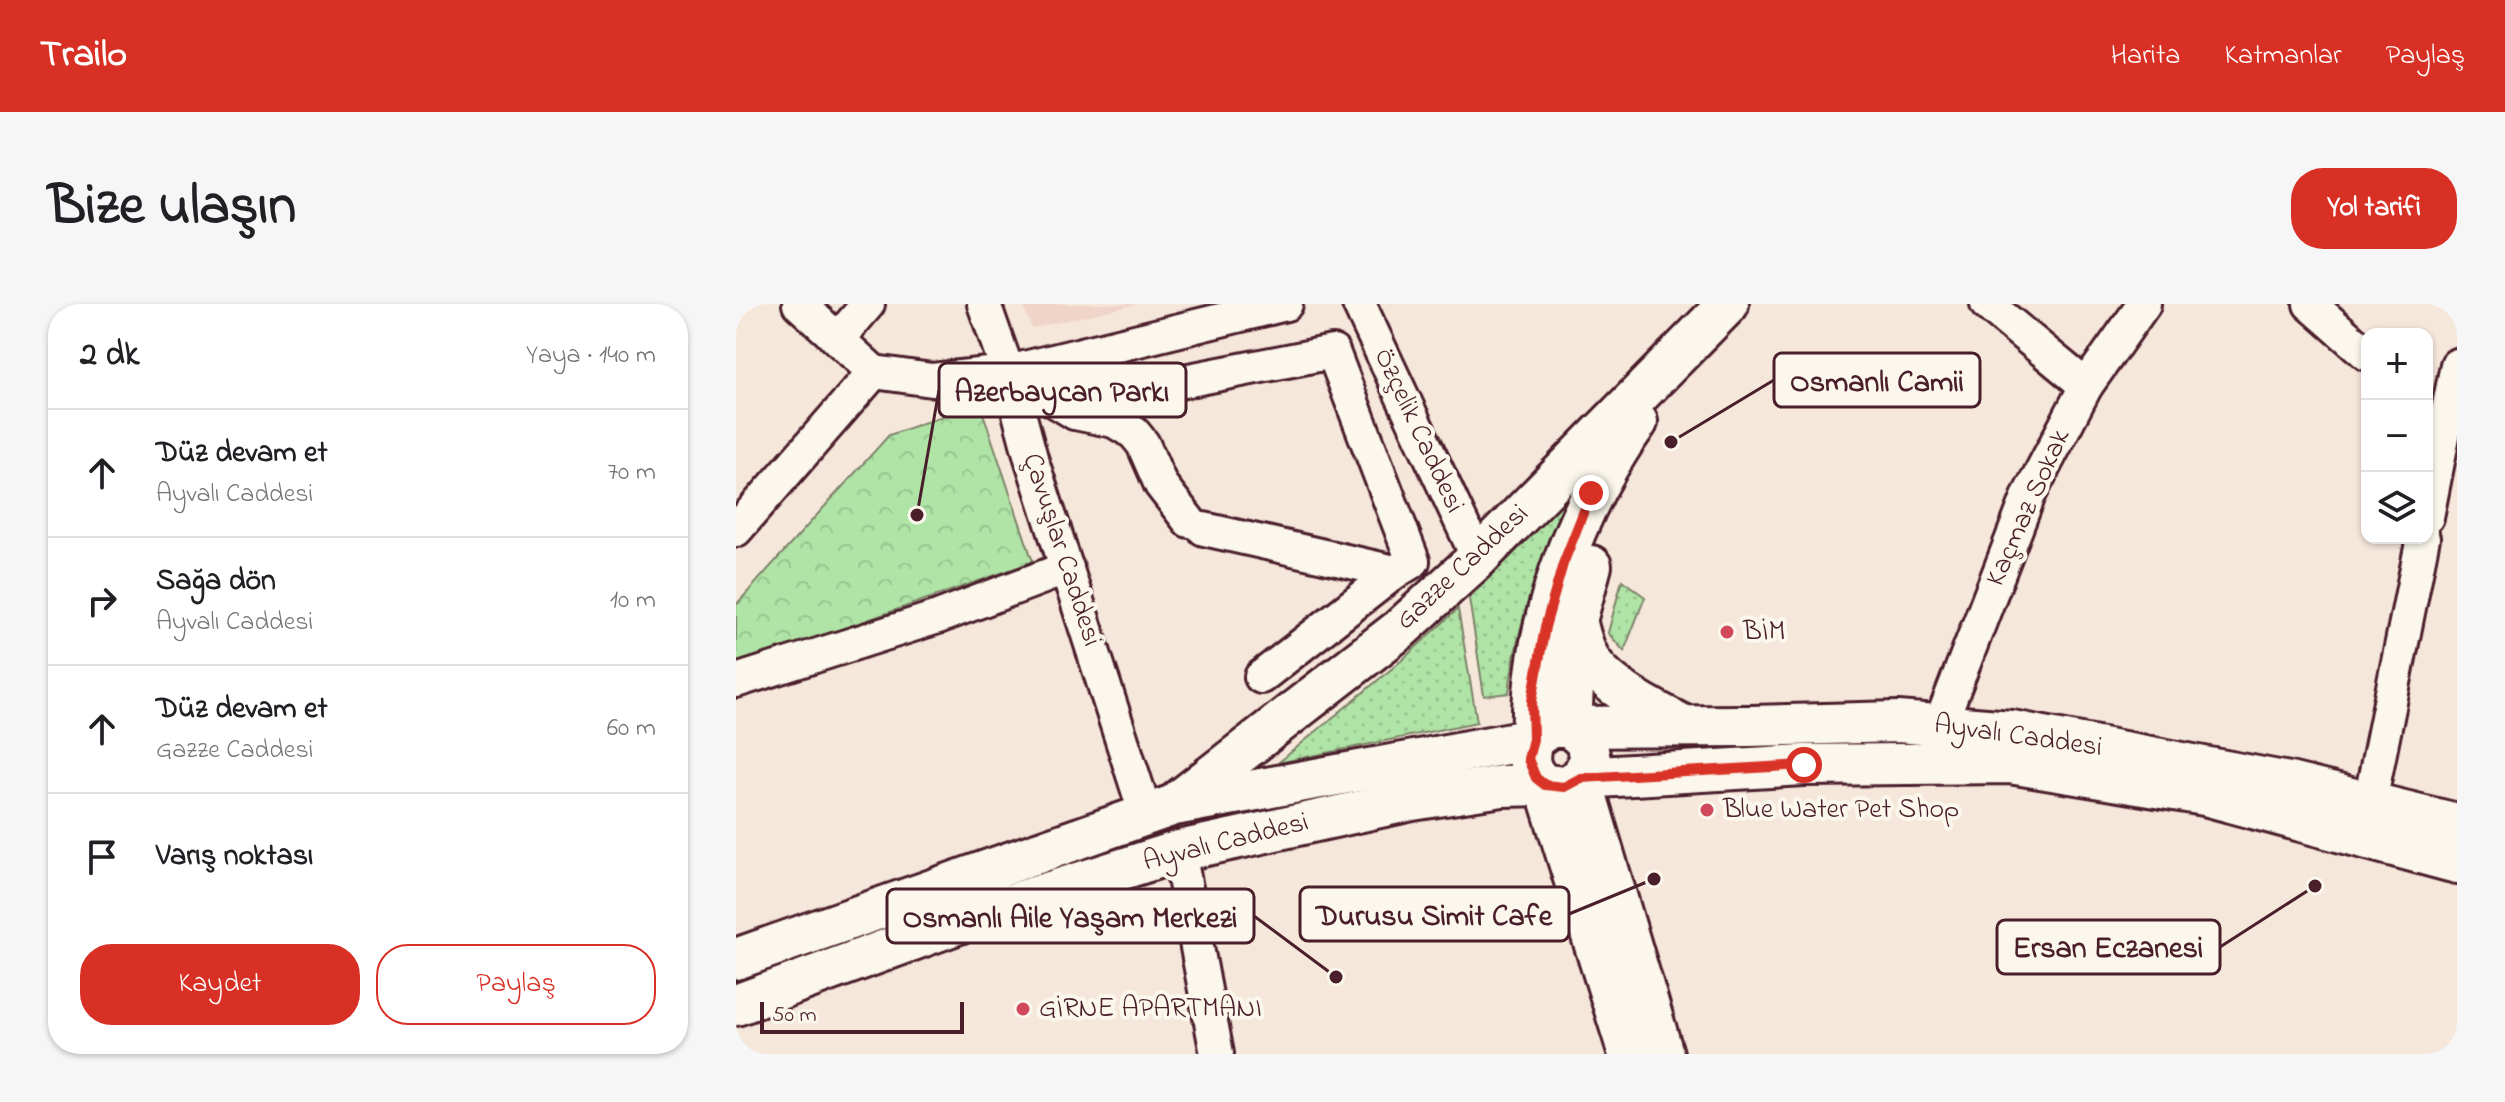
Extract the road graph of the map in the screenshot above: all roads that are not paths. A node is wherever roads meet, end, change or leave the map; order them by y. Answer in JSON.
{"nodes":[{"id":1,"x":799,"y":304,"type":"edge"},
{"id":2,"x":868,"y":304,"type":"edge"},
{"id":3,"x":984,"y":304,"type":"edge"},
{"id":4,"x":1286,"y":304,"type":"edge"},
{"id":5,"x":1359,"y":304,"type":"edge"},
{"id":6,"x":1733,"y":304,"type":"edge"},
{"id":7,"x":1987,"y":304,"type":"edge"},
{"id":8,"x":2144,"y":304,"type":"edge"},
{"id":9,"x":2310,"y":304,"type":"edge"},
{"id":10,"x":839,"y":338,"type":"junction"},
{"id":11,"x":2361,"y":349,"type":"edge"},
{"id":12,"x":2457,"y":365,"type":"edge"},
{"id":13,"x":874,"y":372,"type":"junction"},
{"id":14,"x":1008,"y":372,"type":"junction"},
{"id":15,"x":2086,"y":386,"type":"junction"},
{"id":16,"x":1075,"y":413,"type":"junction"},
{"id":17,"x":2436,"y":416,"type":"edge"},
{"id":18,"x":2431,"y":472,"type":"edge"},
{"id":19,"x":736,"y":530,"type":"edge"},
{"id":20,"x":2422,"y":544,"type":"edge"},
{"id":21,"x":1478,"y":558,"type":"junction"},
{"id":22,"x":1067,"y":568,"type":"junction"},
{"id":23,"x":1395,"y":572,"type":"junction"},
{"id":24,"x":1576,"y":621,"type":"junction"},
{"id":25,"x":1261,"y":677,"type":"dead end"},
{"id":26,"x":736,"y":681,"type":"edge"},
{"id":27,"x":1940,"y":725,"type":"junction"},
{"id":28,"x":1686,"y":727,"type":"junction"},
{"id":29,"x":1571,"y":728,"type":"junction"},
{"id":30,"x":1533,"y":739,"type":"junction"},
{"id":31,"x":1563,"y":781,"type":"junction"},
{"id":32,"x":2370,"y":802,"type":"junction"},
{"id":33,"x":1160,"y":810,"type":"junction"},
{"id":34,"x":2457,"y":824,"type":"edge"},
{"id":35,"x":1179,"y":851,"type":"junction"},
{"id":36,"x":2457,"y":863,"type":"edge"},
{"id":37,"x":736,"y":959,"type":"edge"},
{"id":38,"x":736,"y":1005,"type":"edge"},
{"id":39,"x":1217,"y":1054,"type":"edge"},
{"id":40,"x":1629,"y":1054,"type":"edge"},
{"id":41,"x":1663,"y":1054,"type":"edge"}],
"edges":[{"from":1,"to":10,"type":"street"},
{"from":2,"to":10,"type":"street"},
{"from":3,"to":14,"type":"street","name":"Çavuşlar Caddesi"},
{"from":4,"to":14,"type":"street"},
{"from":5,"to":21,"type":"street","name":"Özçelik Caddesi"},
{"from":6,"to":21,"type":"main road","name":"Gazze Caddesi"},
{"from":6,"to":24,"type":"main road"},
{"from":6,"to":30,"type":"main road","name":"Gazze Caddesi"},
{"from":7,"to":15,"type":"street"},
{"from":8,"to":15,"type":"street","name":"Kaçmaz Sokak"},
{"from":9,"to":11,"type":"street"},
{"from":10,"to":13,"type":"street"},
{"from":12,"to":17,"type":"street"},
{"from":13,"to":14,"type":"street"},
{"from":13,"to":19,"type":"street"},
{"from":14,"to":16,"type":"street"},
{"from":14,"to":22,"type":"street","name":"Çavuşlar Caddesi"},
{"from":15,"to":27,"type":"street","name":"Kaçmaz Sokak"},
{"from":16,"to":23,"type":"street"},
{"from":16,"to":23,"type":"street"},
{"from":17,"to":18,"type":"street"},
{"from":20,"to":32,"type":"street"},
{"from":21,"to":33,"type":"main road","name":"Gazze Caddesi"},
{"from":22,"to":26,"type":"street"},
{"from":22,"to":33,"type":"street","name":"Çavuşlar Caddesi"},
{"from":23,"to":25,"type":"street"},
{"from":24,"to":28,"type":"main road"},
{"from":24,"to":29,"type":"main road"},
{"from":27,"to":28,"type":"main road","name":"Ayvalı Caddesi"},
{"from":27,"to":32,"type":"main road","name":"Ayvalı Caddesi"},
{"from":28,"to":29,"type":"main road","name":"Ayvalı Caddesi"},
{"from":29,"to":30,"type":"main road","name":"Ayvalı Caddesi"},
{"from":29,"to":31,"type":"main road"},
{"from":30,"to":31,"type":"main road"},
{"from":30,"to":33,"type":"main road","name":"Ayvalı Caddesi"},
{"from":31,"to":35,"type":"main road","name":"Ayvalı Caddesi"},
{"from":31,"to":36,"type":"main road","name":"Ayvalı Caddesi"},
{"from":31,"to":40,"type":"main road"},
{"from":31,"to":41,"type":"main road"},
{"from":32,"to":34,"type":"main road","name":"Ayvalı Caddesi"},
{"from":33,"to":37,"type":"main road","name":"Ayvalı Caddesi"},
{"from":35,"to":38,"type":"main road","name":"Ayvalı Caddesi"},
{"from":35,"to":39,"type":"street"}]}
